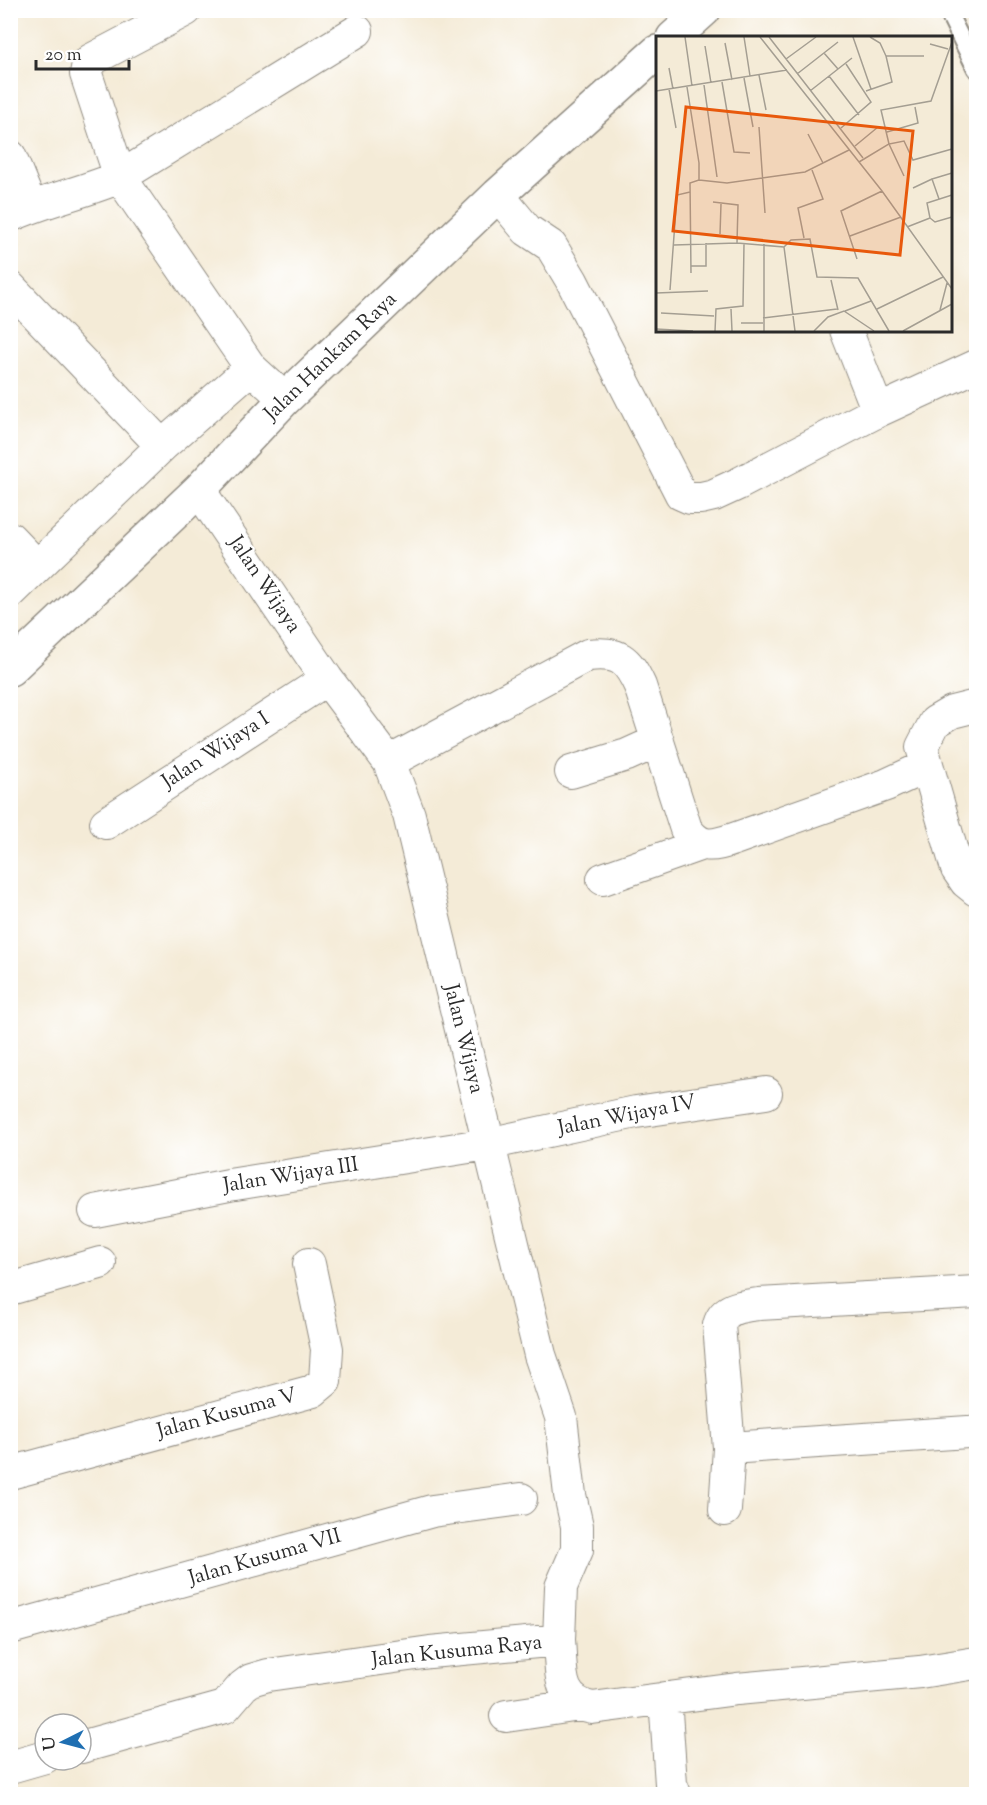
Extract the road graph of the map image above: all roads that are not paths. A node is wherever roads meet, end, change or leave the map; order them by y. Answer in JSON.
{"nodes":[{"id":1,"x":186,"y":10,"type":"edge"},
{"id":2,"x":947,"y":10,"type":"edge"},
{"id":3,"x":357,"y":32,"type":"dead end"},
{"id":4,"x":656,"y":53,"type":"edge"},
{"id":5,"x":976,"y":69,"type":"edge"},
{"id":6,"x":10,"y":156,"type":"edge"},
{"id":7,"x":120,"y":177,"type":"junction"},
{"id":8,"x":498,"y":195,"type":"junction"},
{"id":9,"x":20,"y":211,"type":"edge"},
{"id":10,"x":10,"y":287,"type":"edge"},
{"id":11,"x":847,"y":332,"type":"edge"},
{"id":12,"x":976,"y":366,"type":"edge"},
{"id":13,"x":251,"y":368,"type":"junction"},
{"id":14,"x":285,"y":399,"type":"junction"},
{"id":15,"x":878,"y":411,"type":"junction"},
{"id":16,"x":162,"y":446,"type":"junction"},
{"id":17,"x":200,"y":490,"type":"junction"},
{"id":18,"x":10,"y":538,"type":"edge"},
{"id":19,"x":37,"y":566,"type":"junction"},
{"id":20,"x":10,"y":593,"type":"edge"},
{"id":21,"x":10,"y":669,"type":"edge"},
{"id":22,"x":327,"y":679,"type":"junction"},
{"id":23,"x":976,"y":706,"type":"edge"},
{"id":24,"x":658,"y":741,"type":"junction"},
{"id":25,"x":389,"y":762,"type":"junction"},
{"id":26,"x":927,"y":766,"type":"junction"},
{"id":27,"x":571,"y":772,"type":"dead end"},
{"id":28,"x":106,"y":823,"type":"dead end"},
{"id":29,"x":702,"y":844,"type":"junction"},
{"id":30,"x":603,"y":879,"type":"dead end"},
{"id":31,"x":976,"y":890,"type":"edge"},
{"id":32,"x":766,"y":1093,"type":"dead end"},
{"id":33,"x":488,"y":1144,"type":"junction"},
{"id":34,"x":94,"y":1211,"type":"dead end"},
{"id":35,"x":100,"y":1263,"type":"dead end"},
{"id":36,"x":309,"y":1264,"type":"dead end"},
{"id":37,"x":10,"y":1289,"type":"edge"},
{"id":38,"x":976,"y":1292,"type":"edge"},
{"id":39,"x":968,"y":1432,"type":"dead end"},
{"id":40,"x":729,"y":1448,"type":"junction"},
{"id":41,"x":10,"y":1473,"type":"edge"},
{"id":42,"x":521,"y":1499,"type":"dead end"},
{"id":43,"x":725,"y":1510,"type":"dead end"},
{"id":44,"x":10,"y":1628,"type":"edge"},
{"id":45,"x":559,"y":1640,"type":"junction"},
{"id":46,"x":976,"y":1663,"type":"edge"},
{"id":47,"x":665,"y":1698,"type":"junction"},
{"id":48,"x":580,"y":1705,"type":"junction"},
{"id":49,"x":506,"y":1716,"type":"dead end"},
{"id":50,"x":93,"y":1744,"type":"edge"},
{"id":51,"x":33,"y":1760,"type":"edge"},
{"id":52,"x":10,"y":1767,"type":"edge"},
{"id":53,"x":675,"y":1794,"type":"edge"}],
"edges":[{"from":1,"to":7,"type":"street"},
{"from":2,"to":5,"type":"lane"},
{"from":3,"to":7,"type":"street"},
{"from":4,"to":8,"type":"main road","name":"Jalan Hankam Raya"},
{"from":6,"to":9,"type":"street"},
{"from":7,"to":9,"type":"street"},
{"from":7,"to":13,"type":"street"},
{"from":8,"to":14,"type":"main road","name":"Jalan Hankam Raya"},
{"from":8,"to":15,"type":"street"},
{"from":10,"to":16,"type":"street"},
{"from":11,"to":15,"type":"street"},
{"from":12,"to":15,"type":"street"},
{"from":13,"to":14,"type":"street"},
{"from":13,"to":16,"type":"street"},
{"from":14,"to":17,"type":"main road","name":"Jalan Hankam Raya"},
{"from":16,"to":19,"type":"street"},
{"from":17,"to":21,"type":"main road","name":"Jalan Hankam Raya"},
{"from":17,"to":22,"type":"street","name":"Jalan Wijaya"},
{"from":18,"to":19,"type":"street"},
{"from":19,"to":20,"type":"street"},
{"from":22,"to":25,"type":"street","name":"Jalan Wijaya"},
{"from":22,"to":28,"type":"street","name":"Jalan Wijaya I"},
{"from":23,"to":26,"type":"street"},
{"from":24,"to":25,"type":"street"},
{"from":24,"to":27,"type":"street"},
{"from":24,"to":29,"type":"street"},
{"from":25,"to":33,"type":"street","name":"Jalan Wijaya"},
{"from":26,"to":29,"type":"street"},
{"from":26,"to":31,"type":"street"},
{"from":29,"to":30,"type":"street"},
{"from":32,"to":33,"type":"street","name":"Jalan Wijaya IV"},
{"from":33,"to":34,"type":"street","name":"Jalan Wijaya III"},
{"from":33,"to":45,"type":"street","name":"Jalan Wijaya"},
{"from":35,"to":37,"type":"street"},
{"from":36,"to":41,"type":"street","name":"Jalan Kusuma V"},
{"from":38,"to":40,"type":"street"},
{"from":39,"to":40,"type":"street"},
{"from":40,"to":43,"type":"street"},
{"from":42,"to":44,"type":"street","name":"Jalan Kusuma VII"},
{"from":45,"to":48,"type":"street","name":"Jalan Kusuma Raya"},
{"from":45,"to":50,"type":"street","name":"Jalan Kusuma Raya"},
{"from":46,"to":47,"type":"street"},
{"from":47,"to":48,"type":"street"},
{"from":47,"to":53,"type":"street"},
{"from":48,"to":49,"type":"street"},
{"from":51,"to":52,"type":"street"}]}
